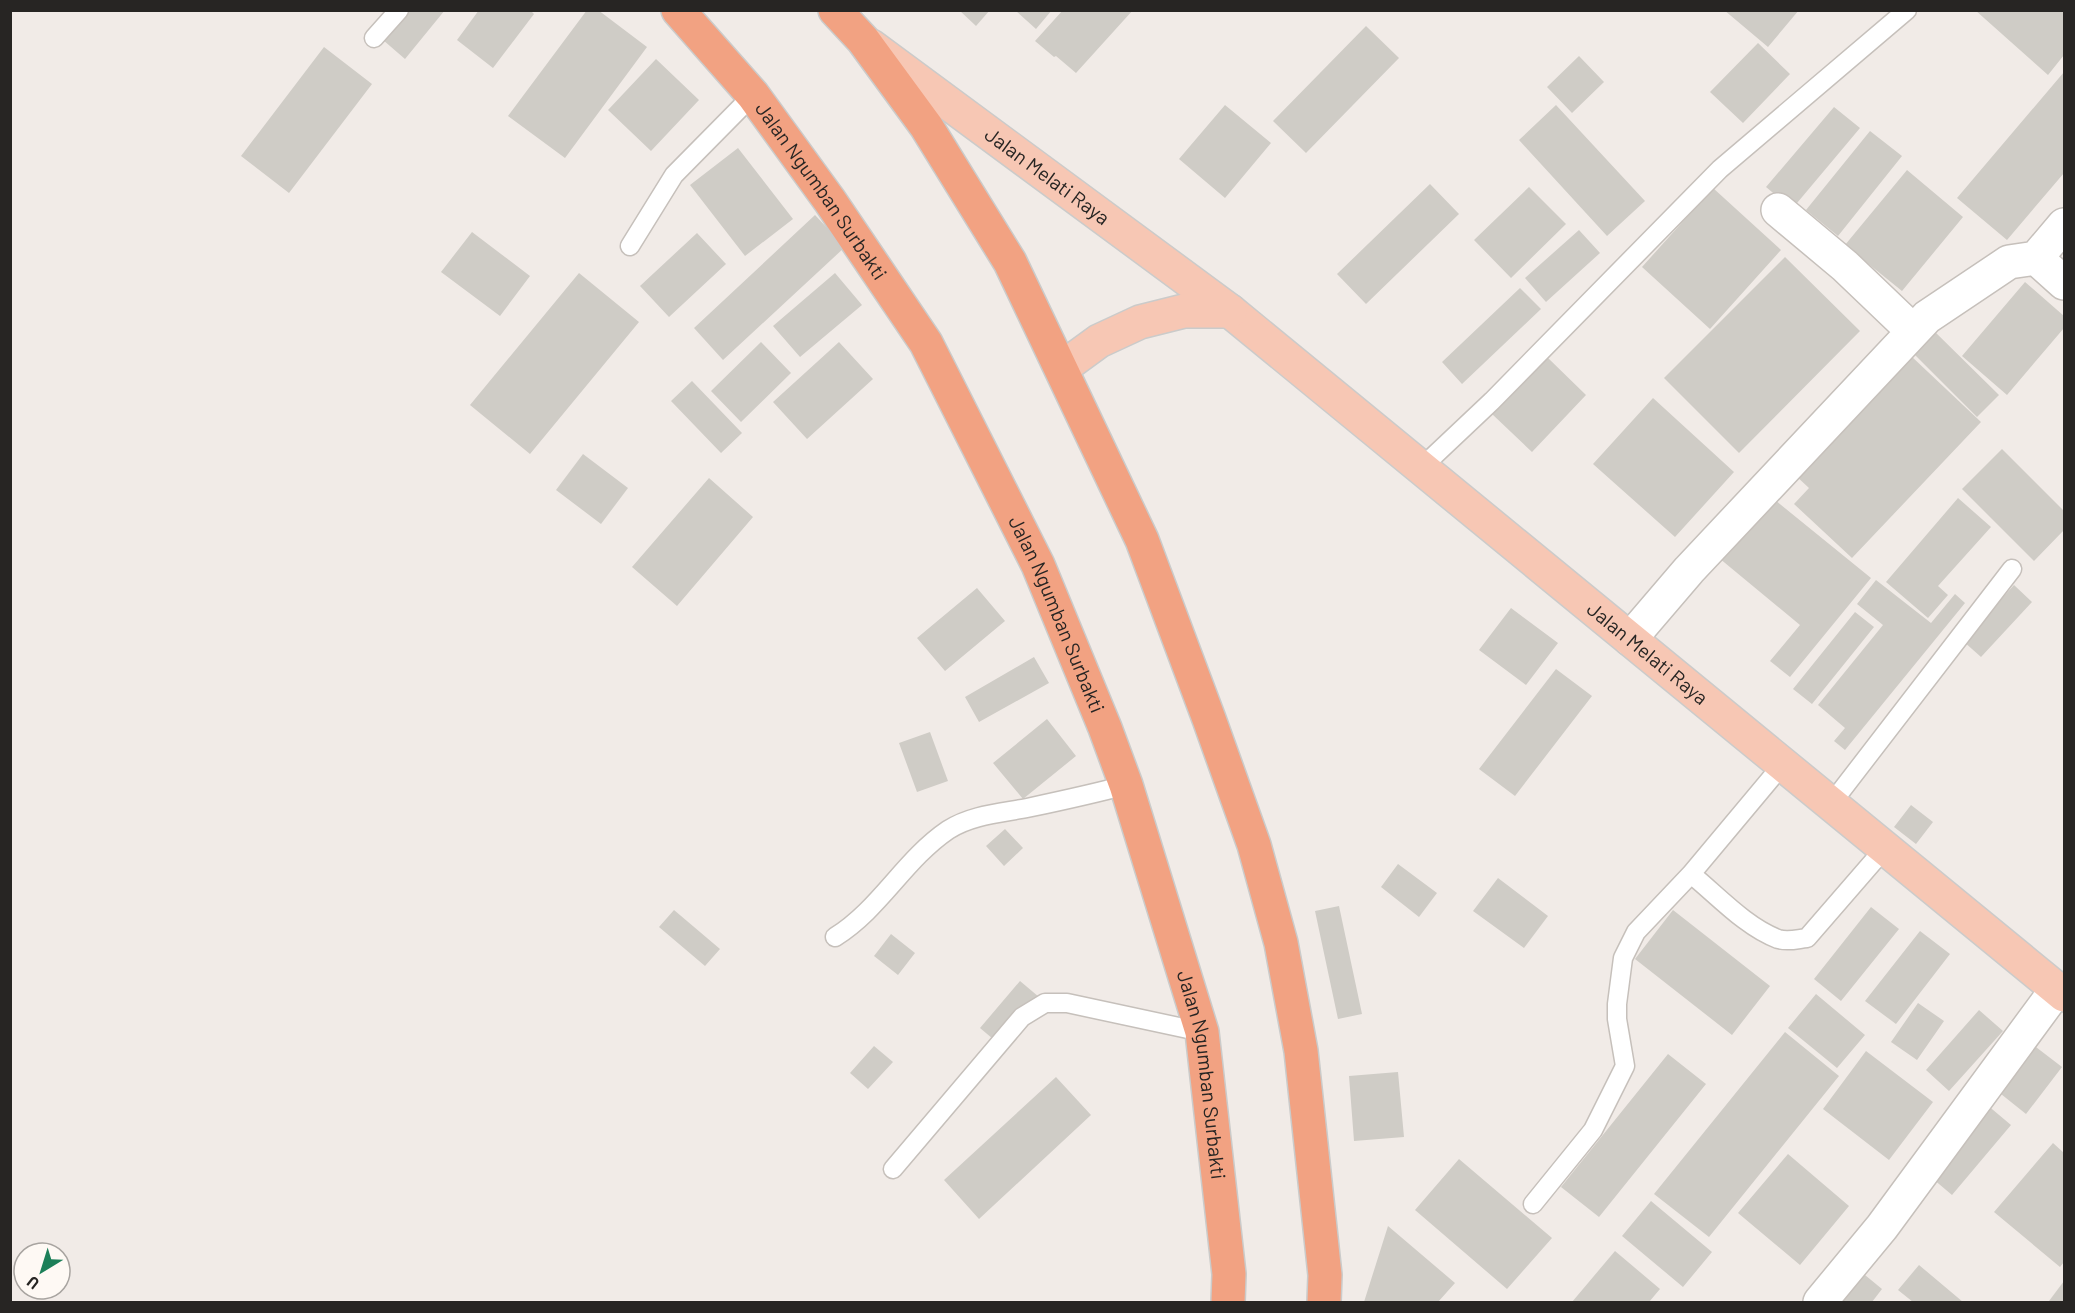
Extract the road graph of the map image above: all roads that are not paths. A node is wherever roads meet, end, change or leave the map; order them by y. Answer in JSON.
{"nodes":[{"id":1,"x":399,"y":10,"type":"edge"},
{"id":2,"x":678,"y":10,"type":"edge"},
{"id":3,"x":835,"y":10,"type":"edge"},
{"id":4,"x":1907,"y":10,"type":"edge"},
{"id":5,"x":374,"y":38,"type":"dead end"},
{"id":6,"x":863,"y":40,"type":"junction"},
{"id":7,"x":753,"y":95,"type":"junction"},
{"id":8,"x":1778,"y":210,"type":"dead end"},
{"id":9,"x":2064,"y":225,"type":"edge"},
{"id":10,"x":630,"y":246,"type":"dead end"},
{"id":11,"x":2036,"y":258,"type":"junction"},
{"id":12,"x":2064,"y":283,"type":"edge"},
{"id":13,"x":1230,"y":311,"type":"junction"},
{"id":14,"x":1913,"y":331,"type":"junction"},
{"id":15,"x":1062,"y":368,"type":"junction"},
{"id":16,"x":1421,"y":468,"type":"junction"},
{"id":17,"x":2012,"y":569,"type":"dead end"},
{"id":18,"x":1630,"y":639,"type":"junction"},
{"id":19,"x":1783,"y":764,"type":"junction"},
{"id":20,"x":1126,"y":785,"type":"junction"},
{"id":21,"x":1831,"y":804,"type":"junction"},
{"id":22,"x":1886,"y":848,"type":"junction"},
{"id":23,"x":1691,"y":874,"type":"junction"},
{"id":24,"x":835,"y":937,"type":"dead end"},
{"id":25,"x":2061,"y":992,"type":"edge"},
{"id":26,"x":1202,"y":1032,"type":"junction"},
{"id":27,"x":893,"y":1169,"type":"dead end"},
{"id":28,"x":1533,"y":1204,"type":"dead end"},
{"id":29,"x":1228,"y":1302,"type":"edge"},
{"id":30,"x":1324,"y":1302,"type":"edge"},
{"id":31,"x":1820,"y":1302,"type":"edge"}],
"edges":[{"from":1,"to":5,"type":"lane"},
{"from":2,"to":7,"type":"highway","name":"Jalan Ngumban Surbakti"},
{"from":3,"to":6,"type":"highway"},
{"from":4,"to":16,"type":"lane"},
{"from":6,"to":13,"type":"main road","name":"Jalan Melati Raya"},
{"from":6,"to":15,"type":"highway"},
{"from":7,"to":10,"type":"lane"},
{"from":7,"to":20,"type":"highway","name":"Jalan Ngumban Surbakti"},
{"from":8,"to":14,"type":"street"},
{"from":9,"to":11,"type":"street"},
{"from":11,"to":12,"type":"street"},
{"from":11,"to":14,"type":"street"},
{"from":13,"to":15,"type":"main road"},
{"from":13,"to":16,"type":"main road","name":"Jalan Melati Raya"},
{"from":14,"to":18,"type":"street"},
{"from":15,"to":30,"type":"highway"},
{"from":16,"to":18,"type":"main road","name":"Jalan Melati Raya"},
{"from":17,"to":21,"type":"lane"},
{"from":18,"to":19,"type":"main road","name":"Jalan Melati Raya"},
{"from":19,"to":21,"type":"main road","name":"Jalan Melati Raya"},
{"from":19,"to":23,"type":"lane"},
{"from":20,"to":24,"type":"lane"},
{"from":20,"to":26,"type":"highway","name":"Jalan Ngumban Surbakti"},
{"from":21,"to":22,"type":"main road","name":"Jalan Melati Raya"},
{"from":22,"to":23,"type":"lane"},
{"from":22,"to":25,"type":"main road","name":"Jalan Melati Raya"},
{"from":23,"to":28,"type":"lane"},
{"from":25,"to":31,"type":"street"},
{"from":26,"to":27,"type":"lane"},
{"from":26,"to":29,"type":"highway","name":"Jalan Ngumban Surbakti"}]}
